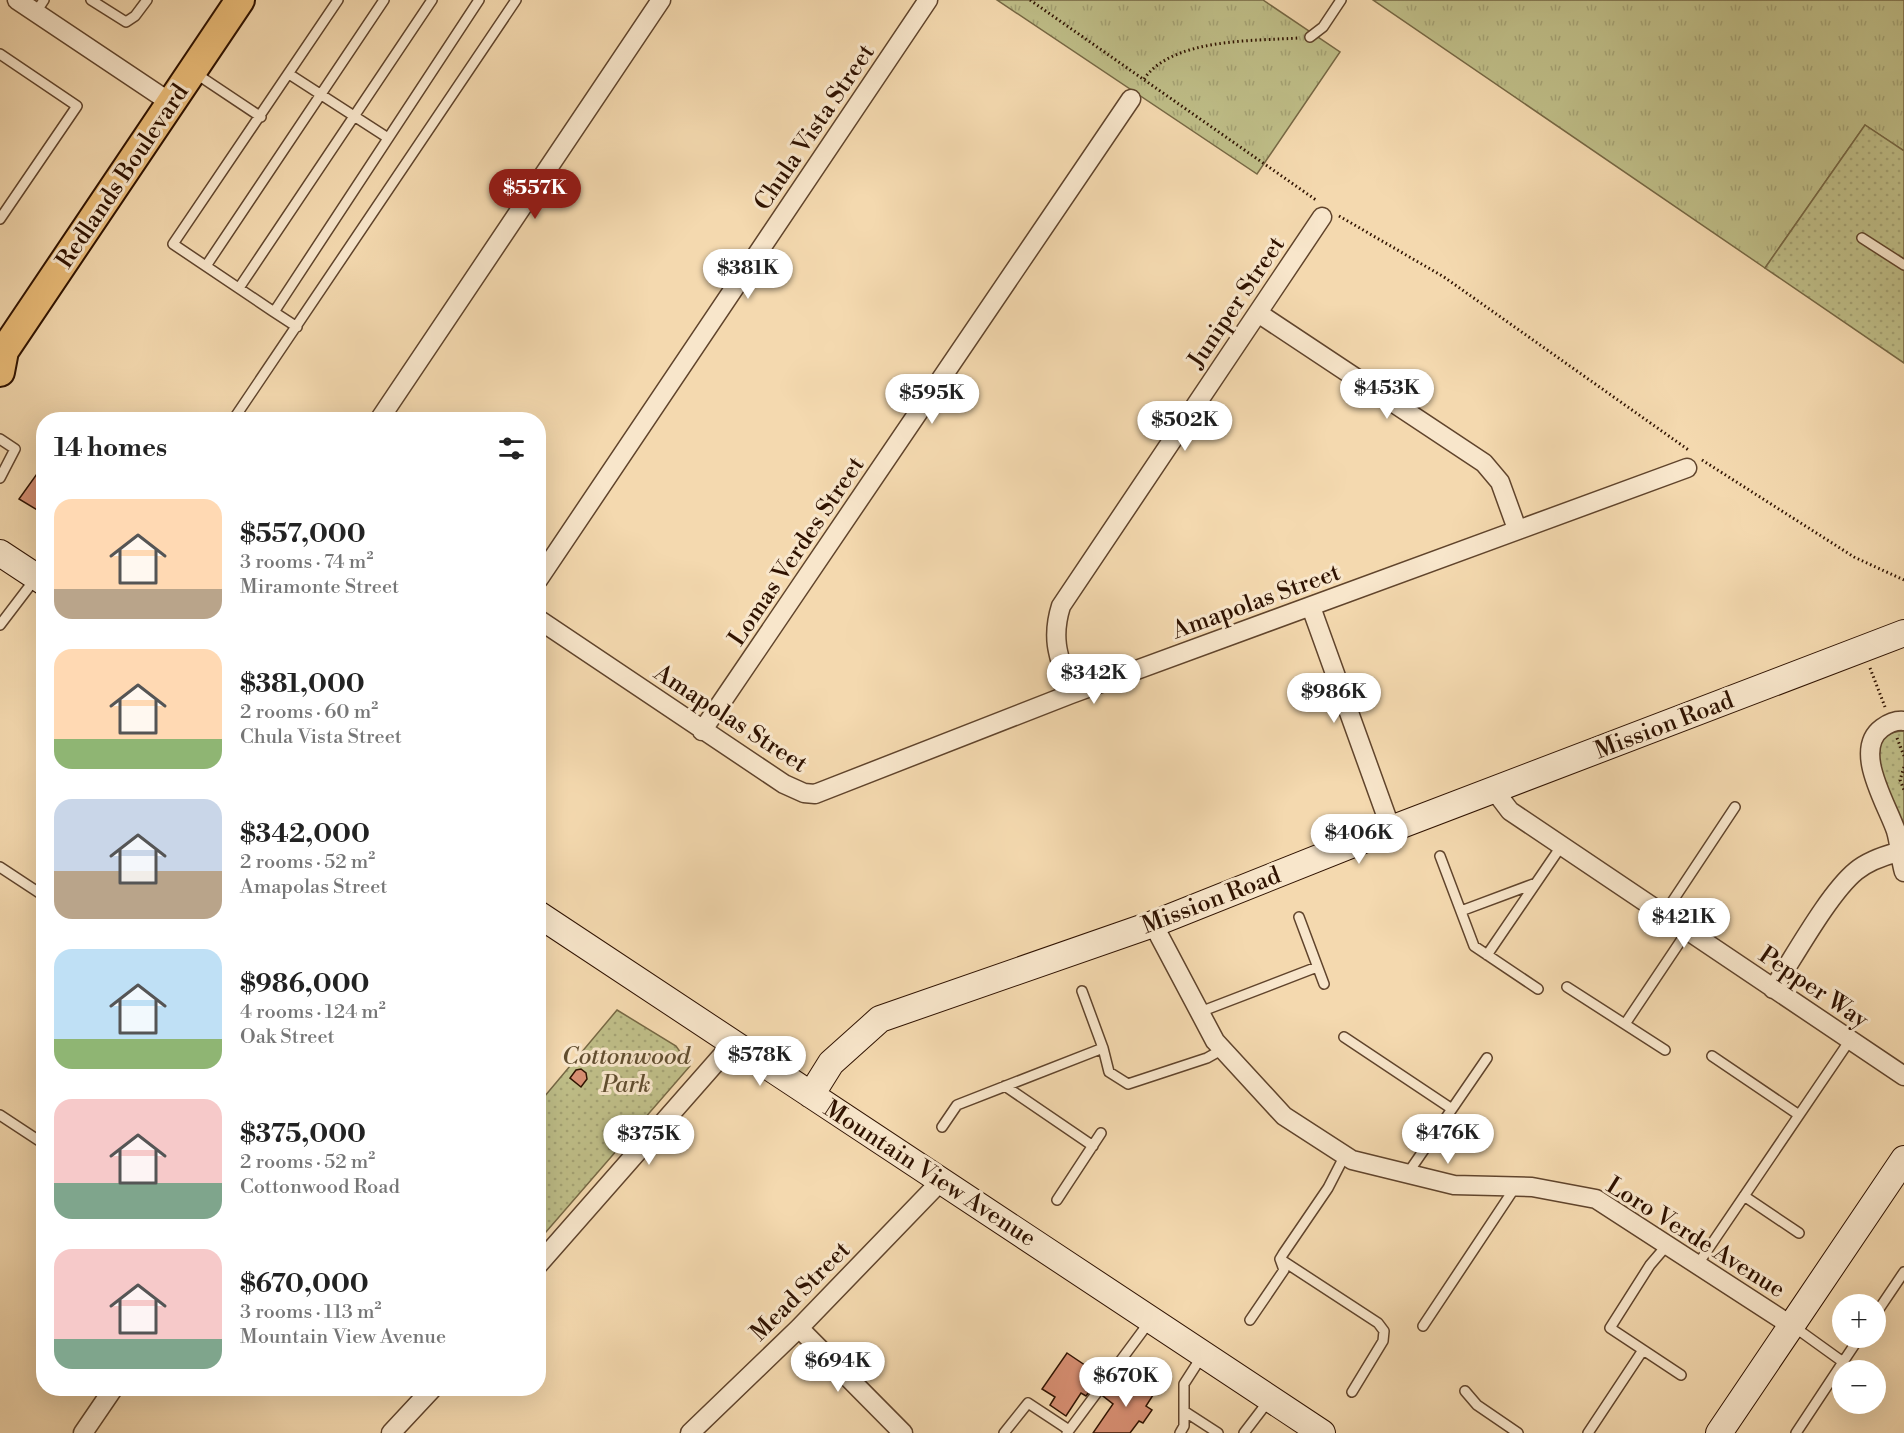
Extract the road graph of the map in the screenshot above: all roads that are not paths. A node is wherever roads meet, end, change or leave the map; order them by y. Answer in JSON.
{"nodes":[{"id":1,"x":17,"y":0,"type":"edge"},
{"id":2,"x":91,"y":0,"type":"edge"},
{"id":3,"x":147,"y":0,"type":"edge"},
{"id":4,"x":240,"y":0,"type":"edge"},
{"id":5,"x":338,"y":0,"type":"edge"},
{"id":6,"x":384,"y":0,"type":"edge"},
{"id":7,"x":432,"y":0,"type":"edge"},
{"id":8,"x":479,"y":0,"type":"edge"},
{"id":9,"x":516,"y":0,"type":"edge"},
{"id":10,"x":661,"y":0,"type":"edge"},
{"id":11,"x":928,"y":0,"type":"edge"},
{"id":12,"x":1341,"y":0,"type":"edge"},
{"id":13,"x":40,"y":6,"type":"edge"},
{"id":14,"x":1310,"y":37,"type":"road end"},
{"id":15,"x":0,"y":54,"type":"edge"},
{"id":16,"x":193,"y":71,"type":"junction"},
{"id":17,"x":289,"y":74,"type":"junction"},
{"id":18,"x":321,"y":94,"type":"junction"},
{"id":19,"x":1131,"y":99,"type":"dead end"},
{"id":20,"x":171,"y":104,"type":"junction"},
{"id":21,"x":354,"y":116,"type":"junction"},
{"id":22,"x":261,"y":117,"type":"junction"},
{"id":23,"x":388,"y":138,"type":"junction"},
{"id":24,"x":1325,"y":210,"type":"road end"},
{"id":25,"x":0,"y":219,"type":"edge"},
{"id":26,"x":1862,"y":238,"type":"dead end"},
{"id":27,"x":1904,"y":265,"type":"edge"},
{"id":28,"x":206,"y":266,"type":"junction"},
{"id":29,"x":239,"y":288,"type":"junction"},
{"id":30,"x":274,"y":312,"type":"junction"},
{"id":31,"x":1258,"y":313,"type":"junction"},
{"id":32,"x":297,"y":327,"type":"junction"},
{"id":33,"x":1,"y":359,"type":"edge"},
{"id":34,"x":239,"y":412,"type":"edge"},
{"id":35,"x":384,"y":412,"type":"edge"},
{"id":36,"x":0,"y":439,"type":"edge"},
{"id":37,"x":1687,"y":468,"type":"dead end"},
{"id":38,"x":0,"y":478,"type":"edge"},
{"id":39,"x":1517,"y":529,"type":"junction"},
{"id":40,"x":0,"y":553,"type":"edge"},
{"id":41,"x":546,"y":568,"type":"edge"},
{"id":42,"x":36,"y":576,"type":"edge"},
{"id":43,"x":36,"y":584,"type":"edge"},
{"id":44,"x":1311,"y":607,"type":"junction"},
{"id":45,"x":546,"y":624,"type":"edge"},
{"id":46,"x":0,"y":625,"type":"edge"},
{"id":47,"x":1904,"y":633,"type":"edge"},
{"id":48,"x":1071,"y":694,"type":"junction"},
{"id":49,"x":1898,"y":722,"type":"edge"},
{"id":50,"x":702,"y":731,"type":"junction"},
{"id":51,"x":1494,"y":790,"type":"junction"},
{"id":52,"x":1735,"y":807,"type":"dead end"},
{"id":53,"x":1391,"y":829,"type":"junction"},
{"id":54,"x":1562,"y":845,"type":"junction"},
{"id":55,"x":1898,"y":852,"type":"junction"},
{"id":56,"x":1440,"y":856,"type":"dead end"},
{"id":57,"x":0,"y":867,"type":"edge"},
{"id":58,"x":1904,"y":872,"type":"edge"},
{"id":59,"x":1536,"y":883,"type":"junction"},
{"id":60,"x":36,"y":891,"type":"edge"},
{"id":61,"x":1461,"y":911,"type":"junction"},
{"id":62,"x":1665,"y":914,"type":"junction"},
{"id":63,"x":1299,"y":917,"type":"dead end"},
{"id":64,"x":546,"y":919,"type":"edge"},
{"id":65,"x":1153,"y":924,"type":"junction"},
{"id":66,"x":1688,"y":930,"type":"junction"},
{"id":67,"x":1487,"y":955,"type":"junction"},
{"id":68,"x":1317,"y":967,"type":"junction"},
{"id":69,"x":1324,"y":984,"type":"dead end"},
{"id":70,"x":1567,"y":987,"type":"dead end"},
{"id":71,"x":1773,"y":988,"type":"junction"},
{"id":72,"x":1538,"y":989,"type":"dead end"},
{"id":73,"x":1082,"y":991,"type":"dead end"},
{"id":74,"x":1200,"y":1012,"type":"junction"},
{"id":75,"x":1626,"y":1024,"type":"junction"},
{"id":76,"x":1344,"y":1037,"type":"dead end"},
{"id":77,"x":1850,"y":1040,"type":"junction"},
{"id":78,"x":733,"y":1043,"type":"junction"},
{"id":79,"x":1103,"y":1048,"type":"junction"},
{"id":80,"x":1223,"y":1049,"type":"junction"},
{"id":81,"x":1665,"y":1050,"type":"dead end"},
{"id":82,"x":1712,"y":1056,"type":"dead end"},
{"id":83,"x":1487,"y":1058,"type":"dead end"},
{"id":84,"x":1904,"y":1076,"type":"edge"},
{"id":85,"x":1005,"y":1086,"type":"junction"},
{"id":86,"x":811,"y":1095,"type":"junction"},
{"id":87,"x":1452,"y":1109,"type":"junction"},
{"id":88,"x":0,"y":1115,"type":"edge"},
{"id":89,"x":1799,"y":1115,"type":"junction"},
{"id":90,"x":942,"y":1127,"type":"dead end"},
{"id":91,"x":1101,"y":1133,"type":"dead end"},
{"id":92,"x":36,"y":1139,"type":"edge"},
{"id":93,"x":1093,"y":1146,"type":"junction"},
{"id":94,"x":1345,"y":1155,"type":"junction"},
{"id":95,"x":1904,"y":1159,"type":"edge"},
{"id":96,"x":1408,"y":1173,"type":"junction"},
{"id":97,"x":941,"y":1181,"type":"junction"},
{"id":98,"x":1516,"y":1186,"type":"junction"},
{"id":99,"x":1744,"y":1196,"type":"junction"},
{"id":100,"x":1057,"y":1200,"type":"dead end"},
{"id":101,"x":1799,"y":1233,"type":"dead end"},
{"id":102,"x":1668,"y":1244,"type":"junction"},
{"id":103,"x":546,"y":1256,"type":"edge"},
{"id":104,"x":1280,"y":1259,"type":"junction"},
{"id":105,"x":1698,"y":1264,"type":"junction"},
{"id":106,"x":1904,"y":1272,"type":"edge"},
{"id":107,"x":1886,"y":1299,"type":"edge"},
{"id":108,"x":1151,"y":1319,"type":"junction"},
{"id":109,"x":1250,"y":1320,"type":"dead end"},
{"id":110,"x":1423,"y":1326,"type":"dead end"},
{"id":111,"x":1792,"y":1326,"type":"junction"},
{"id":112,"x":799,"y":1328,"type":"junction"},
{"id":113,"x":1643,"y":1350,"type":"junction"},
{"id":114,"x":1203,"y":1353,"type":"junction"},
{"id":115,"x":1840,"y":1360,"type":"edge"},
{"id":116,"x":1681,"y":1375,"type":"dead end"},
{"id":117,"x":1832,"y":1379,"type":"edge"},
{"id":118,"x":1465,"y":1391,"type":"dead end"},
{"id":119,"x":1352,"y":1392,"type":"dead end"},
{"id":120,"x":108,"y":1396,"type":"edge"},
{"id":121,"x":425,"y":1396,"type":"edge"},
{"id":122,"x":1270,"y":1398,"type":"junction"},
{"id":123,"x":1184,"y":1411,"type":"junction"},
{"id":124,"x":1068,"y":1431,"type":"edge"},
{"id":125,"x":83,"y":1433,"type":"edge"},
{"id":126,"x":391,"y":1433,"type":"edge"},
{"id":127,"x":690,"y":1433,"type":"edge"},
{"id":128,"x":903,"y":1433,"type":"edge"},
{"id":129,"x":1004,"y":1433,"type":"edge"},
{"id":130,"x":1180,"y":1433,"type":"edge"},
{"id":131,"x":1218,"y":1433,"type":"edge"},
{"id":132,"x":1244,"y":1433,"type":"edge"},
{"id":133,"x":1322,"y":1433,"type":"edge"},
{"id":134,"x":1518,"y":1433,"type":"edge"},
{"id":135,"x":1588,"y":1433,"type":"edge"},
{"id":136,"x":1719,"y":1433,"type":"edge"},
{"id":137,"x":1796,"y":1433,"type":"edge"}],
"edges":[{"from":1,"to":13,"type":"street"},
{"from":2,"to":3,"type":"lane"},
{"from":4,"to":16,"type":"main road","name":"Redlands Boulevard"},
{"from":5,"to":17,"type":"lane"},
{"from":6,"to":18,"type":"lane"},
{"from":7,"to":21,"type":"lane"},
{"from":8,"to":23,"type":"lane"},
{"from":9,"to":32,"type":"lane"},
{"from":10,"to":35,"type":"street"},
{"from":11,"to":41,"type":"street","name":"Chula Vista Street"},
{"from":12,"to":14,"type":"lane"},
{"from":13,"to":20,"type":"street"},
{"from":15,"to":25,"type":"lane"},
{"from":16,"to":20,"type":"main road","name":"Redlands Boulevard"},
{"from":16,"to":22,"type":"lane"},
{"from":17,"to":18,"type":"lane"},
{"from":17,"to":22,"type":"lane"},
{"from":18,"to":21,"type":"lane"},
{"from":18,"to":28,"type":"lane"},
{"from":19,"to":50,"type":"street","name":"Lomas Verdes Street"},
{"from":20,"to":33,"type":"main road","name":"Redlands Boulevard"},
{"from":21,"to":23,"type":"lane"},
{"from":21,"to":29,"type":"lane"},
{"from":22,"to":28,"type":"lane"},
{"from":23,"to":30,"type":"lane"},
{"from":24,"to":31,"type":"street","name":"Juniper Street"},
{"from":26,"to":27,"type":"lane"},
{"from":28,"to":29,"type":"lane"},
{"from":29,"to":30,"type":"lane"},
{"from":30,"to":32,"type":"lane"},
{"from":31,"to":39,"type":"street"},
{"from":31,"to":48,"type":"street","name":"Juniper Street"},
{"from":32,"to":34,"type":"lane"},
{"from":36,"to":38,"type":"lane"},
{"from":37,"to":39,"type":"street","name":"Amapolas Street"},
{"from":39,"to":44,"type":"street","name":"Amapolas Street"},
{"from":40,"to":42,"type":"street"},
{"from":43,"to":46,"type":"lane"},
{"from":44,"to":48,"type":"street","name":"Amapolas Street"},
{"from":44,"to":53,"type":"street"},
{"from":45,"to":50,"type":"street","name":"Amapolas Street"},
{"from":47,"to":51,"type":"street","name":"Mission Road"},
{"from":48,"to":50,"type":"street","name":"Amapolas Street"},
{"from":49,"to":55,"type":"street"},
{"from":51,"to":53,"type":"street","name":"Mission Road"},
{"from":51,"to":54,"type":"street","name":"Pepper Way"},
{"from":52,"to":62,"type":"lane"},
{"from":53,"to":65,"type":"street","name":"Mission Road"},
{"from":54,"to":59,"type":"lane"},
{"from":54,"to":62,"type":"street","name":"Pepper Way"},
{"from":55,"to":58,"type":"street"},
{"from":55,"to":71,"type":"street"},
{"from":56,"to":61,"type":"lane"},
{"from":57,"to":60,"type":"lane"},
{"from":59,"to":61,"type":"lane"},
{"from":59,"to":67,"type":"lane"},
{"from":61,"to":67,"type":"lane"},
{"from":62,"to":66,"type":"street","name":"Pepper Way"},
{"from":63,"to":68,"type":"lane"},
{"from":64,"to":78,"type":"street","name":"Mountain View Avenue"},
{"from":65,"to":74,"type":"street","name":"Loro Verde Avenue"},
{"from":65,"to":86,"type":"street","name":"Mission Road"},
{"from":66,"to":71,"type":"street","name":"Pepper Way"},
{"from":66,"to":75,"type":"lane"},
{"from":67,"to":72,"type":"lane"},
{"from":68,"to":69,"type":"lane"},
{"from":68,"to":74,"type":"lane"},
{"from":70,"to":75,"type":"lane"},
{"from":71,"to":77,"type":"street","name":"Pepper Way"},
{"from":73,"to":79,"type":"lane"},
{"from":74,"to":80,"type":"street","name":"Loro Verde Avenue"},
{"from":75,"to":81,"type":"lane"},
{"from":76,"to":87,"type":"lane"},
{"from":77,"to":84,"type":"street","name":"Pepper Way"},
{"from":77,"to":89,"type":"lane"},
{"from":78,"to":86,"type":"street","name":"Mountain View Avenue"},
{"from":78,"to":103,"type":"street"},
{"from":79,"to":80,"type":"lane"},
{"from":79,"to":85,"type":"lane"},
{"from":80,"to":94,"type":"street","name":"Loro Verde Avenue"},
{"from":82,"to":89,"type":"lane"},
{"from":83,"to":87,"type":"lane"},
{"from":85,"to":90,"type":"lane"},
{"from":85,"to":93,"type":"lane"},
{"from":86,"to":97,"type":"street","name":"Mountain View Avenue"},
{"from":87,"to":96,"type":"lane"},
{"from":88,"to":92,"type":"lane"},
{"from":89,"to":99,"type":"lane"},
{"from":91,"to":93,"type":"lane"},
{"from":93,"to":100,"type":"lane"},
{"from":94,"to":96,"type":"street","name":"Loro Verde Avenue"},
{"from":94,"to":104,"type":"lane"},
{"from":95,"to":111,"type":"street"},
{"from":96,"to":98,"type":"street","name":"Loro Verde Avenue"},
{"from":97,"to":108,"type":"street","name":"Mountain View Avenue"},
{"from":97,"to":112,"type":"street","name":"Mead Street"},
{"from":98,"to":102,"type":"street","name":"Loro Verde Avenue"},
{"from":98,"to":110,"type":"lane"},
{"from":99,"to":101,"type":"lane"},
{"from":99,"to":105,"type":"lane"},
{"from":102,"to":105,"type":"street","name":"Loro Verde Avenue"},
{"from":102,"to":113,"type":"lane"},
{"from":104,"to":109,"type":"lane"},
{"from":104,"to":119,"type":"lane"},
{"from":105,"to":111,"type":"street","name":"Loro Verde Avenue"},
{"from":106,"to":107,"type":"lane"},
{"from":108,"to":114,"type":"street","name":"Mountain View Avenue"},
{"from":108,"to":124,"type":"lane"},
{"from":111,"to":115,"type":"lane"},
{"from":111,"to":136,"type":"street"},
{"from":112,"to":127,"type":"street","name":"Mead Street"},
{"from":112,"to":128,"type":"street"},
{"from":113,"to":116,"type":"lane"},
{"from":113,"to":135,"type":"lane"},
{"from":114,"to":122,"type":"street","name":"Mountain View Avenue"},
{"from":114,"to":123,"type":"lane"},
{"from":117,"to":137,"type":"lane"},
{"from":118,"to":134,"type":"lane"},
{"from":120,"to":125,"type":"street"},
{"from":121,"to":126,"type":"street"},
{"from":122,"to":132,"type":"lane"},
{"from":122,"to":133,"type":"street","name":"Mountain View Avenue"},
{"from":123,"to":130,"type":"lane"},
{"from":123,"to":131,"type":"lane"},
{"from":124,"to":129,"type":"lane"}]}
